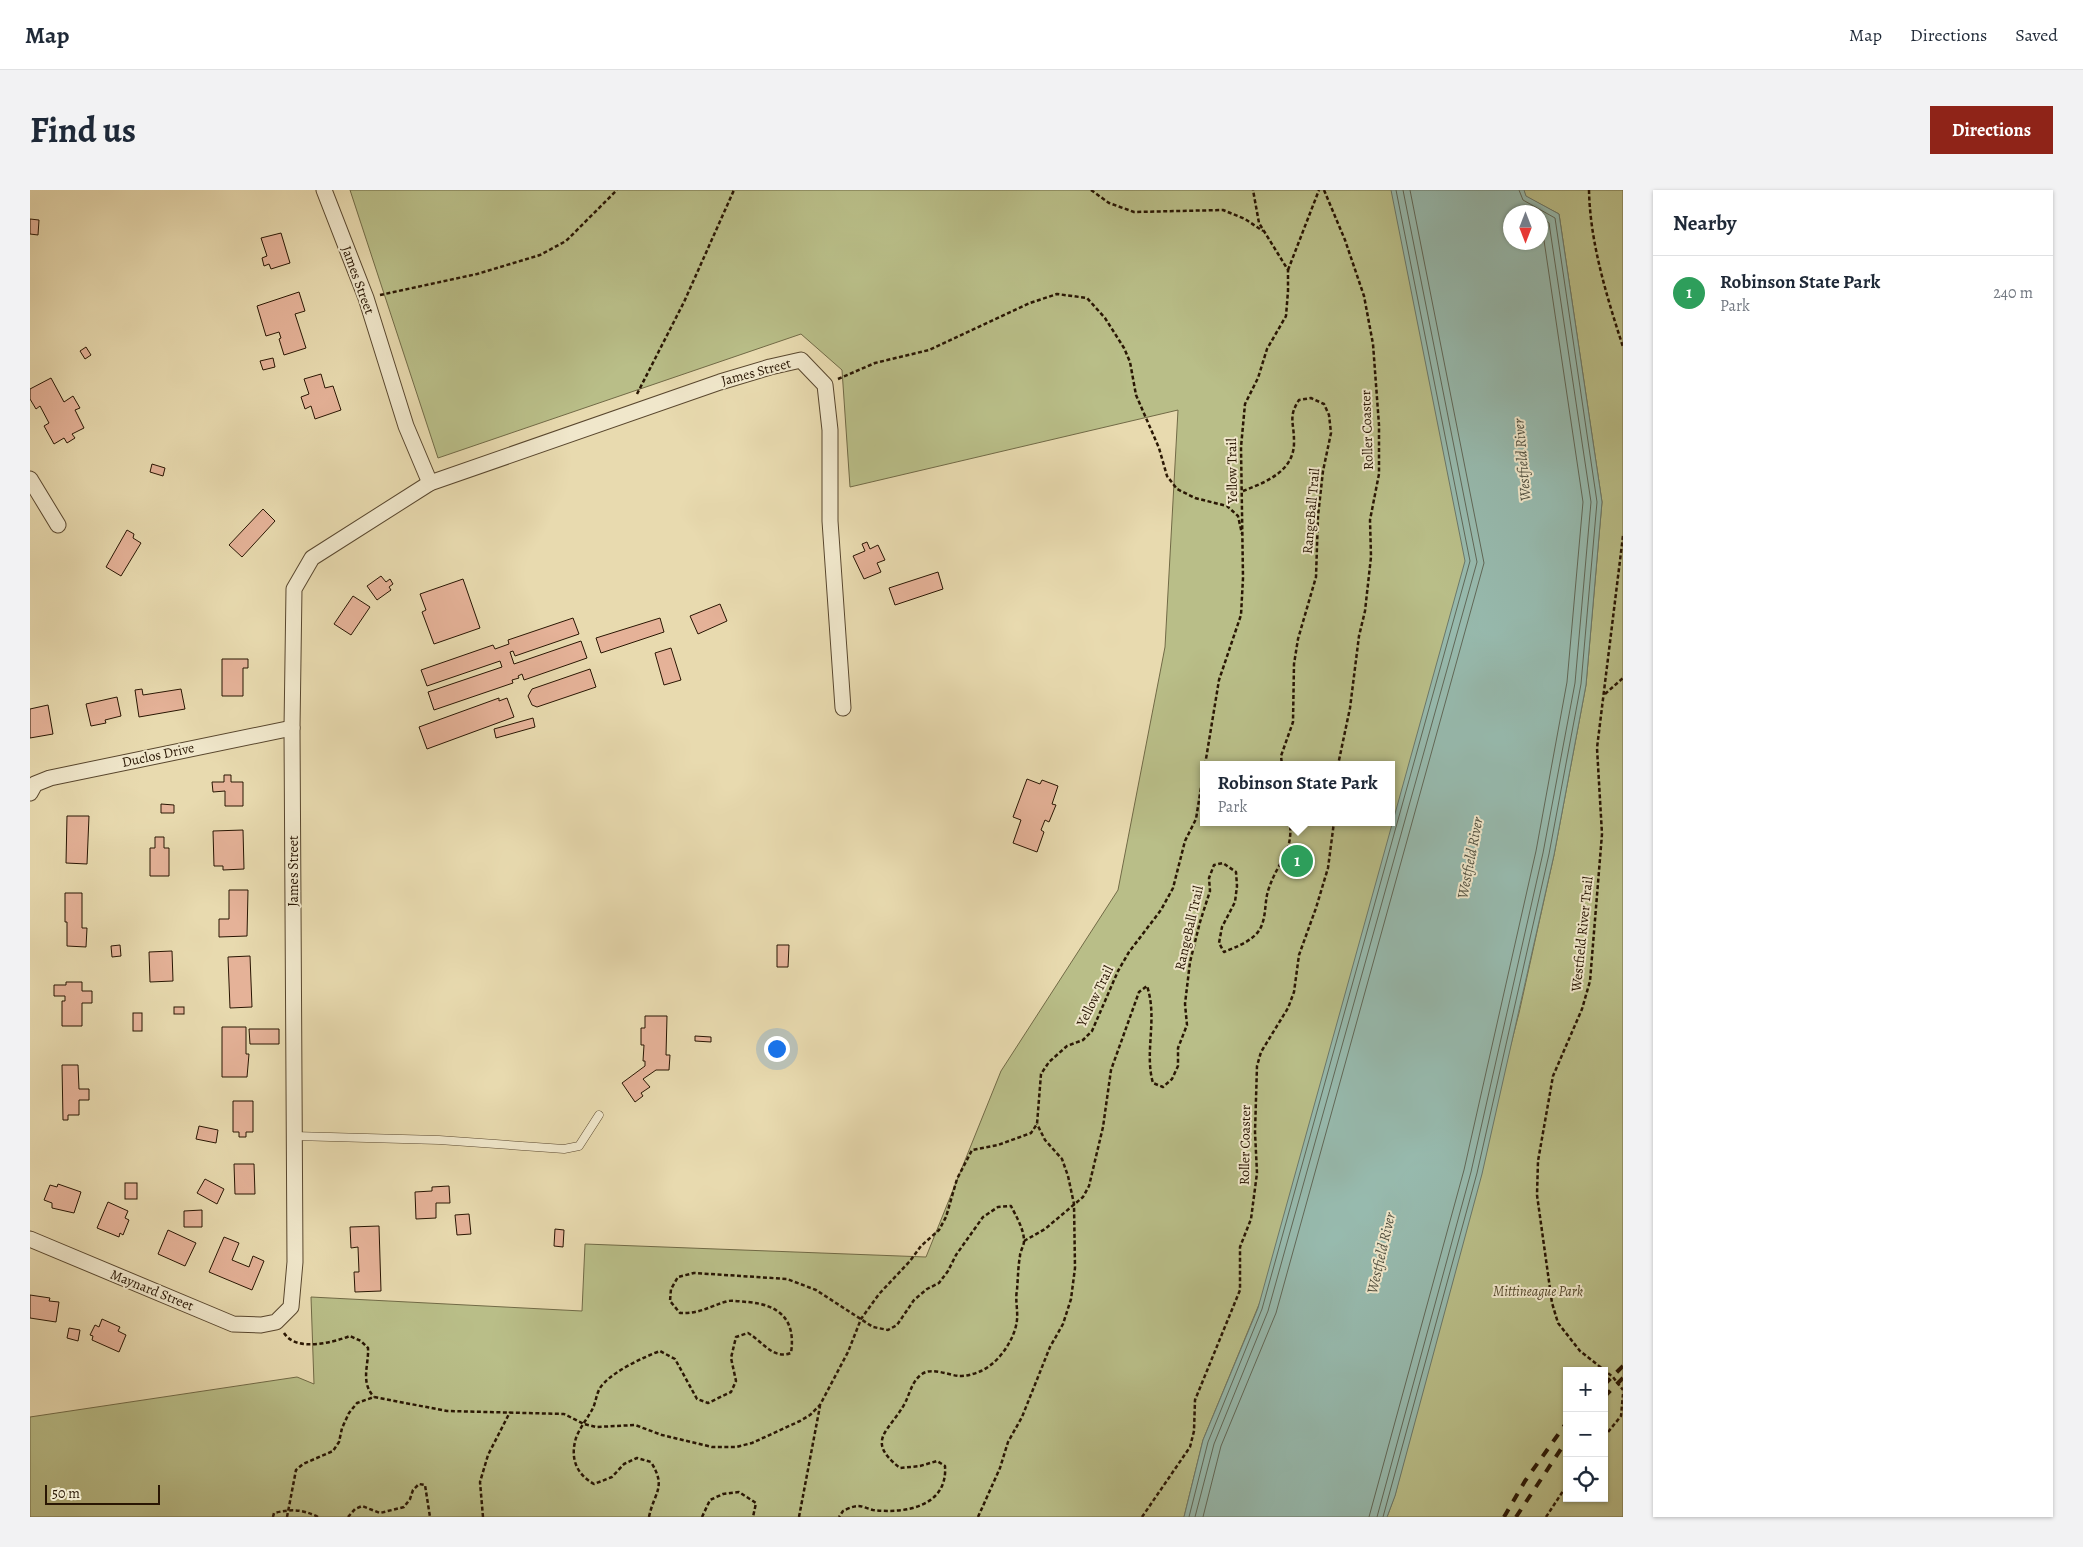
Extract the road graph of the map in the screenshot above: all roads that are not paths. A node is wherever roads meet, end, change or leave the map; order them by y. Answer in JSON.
{"nodes":[{"id":1,"x":324,"y":190,"type":"edge"},
{"id":2,"x":30,"y":479,"type":"edge"},
{"id":3,"x":430,"y":483,"type":"junction"},
{"id":4,"x":58,"y":525,"type":"dead end"},
{"id":5,"x":843,"y":708,"type":"dead end"},
{"id":6,"x":292,"y":728,"type":"junction"},
{"id":7,"x":30,"y":793,"type":"edge"},
{"id":8,"x":600,"y":1115,"type":"dead end"},
{"id":9,"x":294,"y":1136,"type":"junction"},
{"id":10,"x":30,"y":1240,"type":"edge"},
{"id":11,"x":276,"y":1322,"type":"joint"}],
"edges":[{"from":1,"to":3,"type":"street","name":"James Street"},
{"from":2,"to":4,"type":"street"},
{"from":3,"to":5,"type":"street","name":"James Street"},
{"from":3,"to":6,"type":"street","name":"James Street"},
{"from":6,"to":7,"type":"street","name":"Duclos Drive"},
{"from":6,"to":9,"type":"street","name":"James Street"},
{"from":8,"to":9,"type":"lane"},
{"from":9,"to":11,"type":"street","name":"James Street"},
{"from":10,"to":11,"type":"street","name":"Maynard Street"}]}
